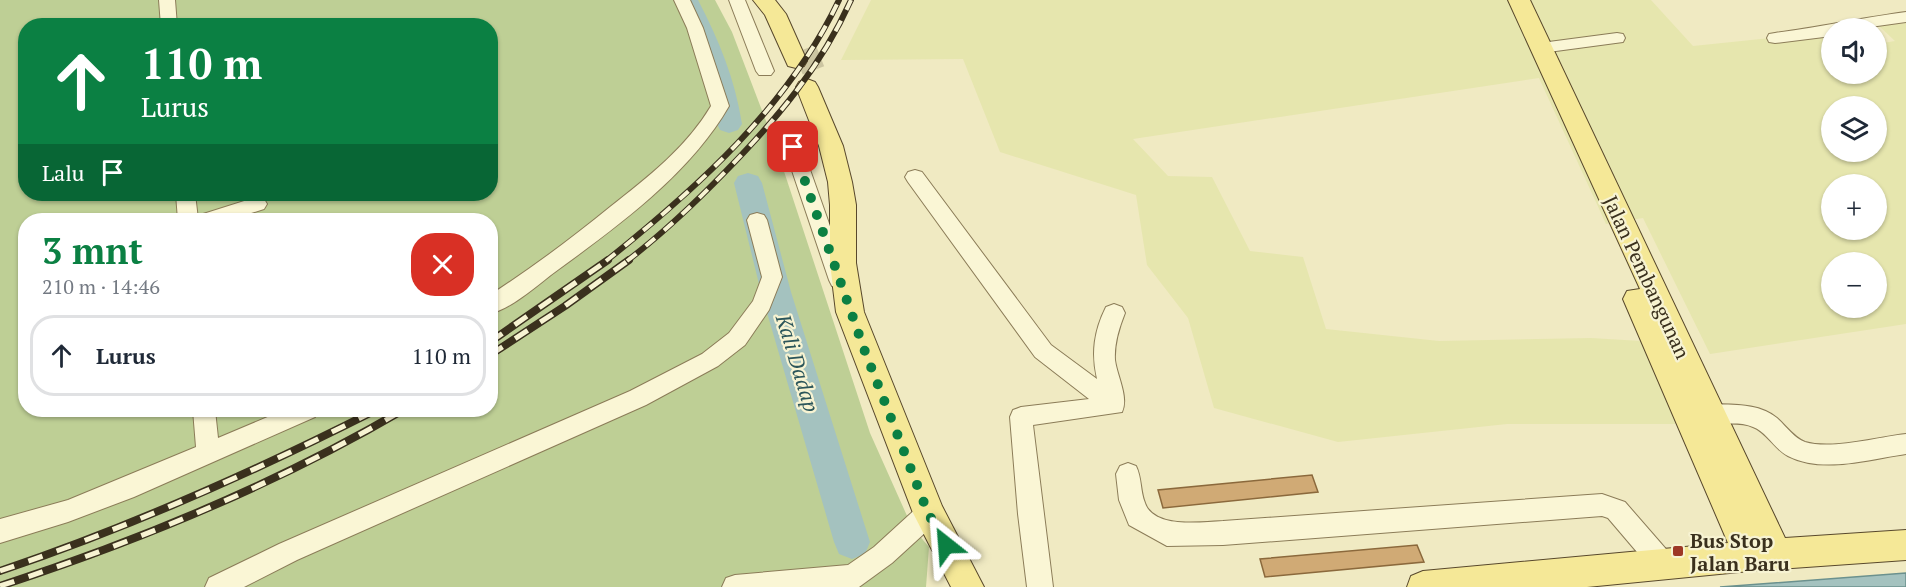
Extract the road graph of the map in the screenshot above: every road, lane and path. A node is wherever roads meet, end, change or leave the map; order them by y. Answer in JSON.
{"nodes":[{"id":1,"x":167,"y":0,"type":"edge"},
{"id":2,"x":682,"y":0,"type":"edge"},
{"id":3,"x":737,"y":0,"type":"edge"},
{"id":4,"x":764,"y":0,"type":"edge"},
{"id":5,"x":778,"y":0,"type":"edge"},
{"id":6,"x":1503,"y":0,"type":"edge"},
{"id":7,"x":1519,"y":0,"type":"edge"},
{"id":8,"x":1906,"y":17,"type":"edge"},
{"id":9,"x":169,"y":18,"type":"edge"},
{"id":10,"x":1887,"y":20,"type":"edge"},
{"id":11,"x":1821,"y":32,"type":"edge"},
{"id":12,"x":1617,"y":38,"type":"dead end"},
{"id":13,"x":1775,"y":38,"type":"dead end"},
{"id":14,"x":1541,"y":48,"type":"junction"},
{"id":15,"x":765,"y":71,"type":"dead end"},
{"id":16,"x":793,"y":147,"type":"dead end"},
{"id":17,"x":915,"y":177,"type":"dead end"},
{"id":18,"x":256,"y":204,"type":"dead end"},
{"id":19,"x":228,"y":213,"type":"edge"},
{"id":20,"x":758,"y":220,"type":"dead end"},
{"id":21,"x":498,"y":300,"type":"edge"},
{"id":22,"x":850,"y":312,"type":"junction"},
{"id":23,"x":1114,"y":313,"type":"dead end"},
{"id":24,"x":864,"y":349,"type":"junction"},
{"id":25,"x":1114,"y":405,"type":"junction"},
{"id":26,"x":1711,"y":414,"type":"junction"},
{"id":27,"x":205,"y":417,"type":"edge"},
{"id":28,"x":291,"y":417,"type":"edge"},
{"id":29,"x":1906,"y":444,"type":"edge"},
{"id":30,"x":208,"y":452,"type":"junction"},
{"id":31,"x":1128,"y":474,"type":"dead end"},
{"id":32,"x":928,"y":513,"type":"junction"},
{"id":33,"x":0,"y":531,"type":"edge"},
{"id":34,"x":946,"y":545,"type":"junction"},
{"id":35,"x":1906,"y":545,"type":"edge"},
{"id":36,"x":1763,"y":555,"type":"junction"},
{"id":37,"x":1663,"y":564,"type":"junction"},
{"id":38,"x":218,"y":587,"type":"edge"},
{"id":39,"x":735,"y":587,"type":"edge"},
{"id":40,"x":958,"y":587,"type":"edge"},
{"id":41,"x":968,"y":587,"type":"edge"},
{"id":42,"x":1040,"y":587,"type":"edge"},
{"id":43,"x":1429,"y":587,"type":"edge"}],
"edges":[{"from":1,"to":9,"type":"street"},
{"from":2,"to":21,"type":"street"},
{"from":3,"to":15,"type":"street"},
{"from":4,"to":5,"type":"main road"},
{"from":6,"to":36,"type":"main road","name":"Jalan Pembangunan"},
{"from":7,"to":14,"type":"main road","name":"Jalan Pembangunan"},
{"from":8,"to":10,"type":"street"},
{"from":11,"to":13,"type":"street"},
{"from":12,"to":14,"type":"street"},
{"from":14,"to":26,"type":"main road","name":"Jalan Pembangunan"},
{"from":16,"to":22,"type":"street"},
{"from":17,"to":25,"type":"street"},
{"from":18,"to":19,"type":"street"},
{"from":20,"to":38,"type":"street"},
{"from":22,"to":24,"type":"main road"},
{"from":22,"to":24,"type":"main road"},
{"from":23,"to":25,"type":"street"},
{"from":24,"to":32,"type":"main road"},
{"from":25,"to":42,"type":"street"},
{"from":26,"to":29,"type":"street"},
{"from":26,"to":36,"type":"main road","name":"Jalan Pembangunan"},
{"from":27,"to":30,"type":"street"},
{"from":28,"to":30,"type":"street"},
{"from":30,"to":33,"type":"street"},
{"from":31,"to":37,"type":"street"},
{"from":32,"to":34,"type":"main road"},
{"from":32,"to":39,"type":"street"},
{"from":34,"to":40,"type":"street"},
{"from":34,"to":41,"type":"main road"},
{"from":35,"to":36,"type":"main road"},
{"from":36,"to":37,"type":"main road"},
{"from":37,"to":43,"type":"main road"}]}
